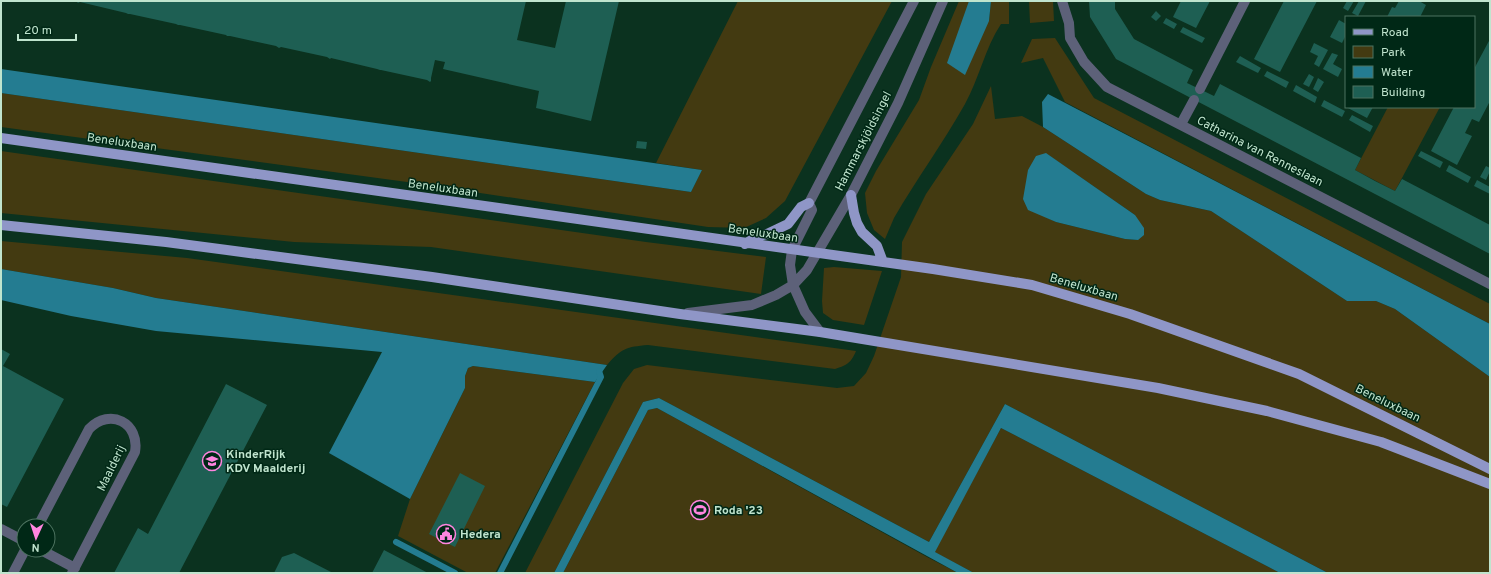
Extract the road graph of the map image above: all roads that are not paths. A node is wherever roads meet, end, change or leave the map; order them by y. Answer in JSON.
{"nodes":[{"id":1,"x":914,"y":1,"type":"edge"},
{"id":2,"x":943,"y":1,"type":"edge"},
{"id":3,"x":1062,"y":1,"type":"edge"},
{"id":4,"x":1246,"y":1,"type":"edge"},
{"id":5,"x":1200,"y":89,"type":"dead end"},
{"id":6,"x":1194,"y":100,"type":"dead end"},
{"id":7,"x":1181,"y":124,"type":"junction"},
{"id":8,"x":1,"y":138,"type":"edge"},
{"id":9,"x":851,"y":195,"type":"junction"},
{"id":10,"x":809,"y":203,"type":"junction"},
{"id":11,"x":1,"y":225,"type":"edge"},
{"id":12,"x":745,"y":244,"type":"junction"},
{"id":13,"x":792,"y":250,"type":"junction"},
{"id":14,"x":817,"y":253,"type":"junction"},
{"id":15,"x":883,"y":262,"type":"junction"},
{"id":16,"x":1490,"y":284,"type":"edge"},
{"id":17,"x":792,"y":285,"type":"junction"},
{"id":18,"x":680,"y":314,"type":"junction"},
{"id":19,"x":820,"y":332,"type":"junction"},
{"id":20,"x":1490,"y":469,"type":"edge"},
{"id":21,"x":1490,"y":484,"type":"edge"},
{"id":22,"x":42,"y":518,"type":"edge"},
{"id":23,"x":1,"y":529,"type":"edge"},
{"id":24,"x":16,"y":537,"type":"edge"},
{"id":25,"x":21,"y":558,"type":"edge"},
{"id":26,"x":54,"y":558,"type":"edge"},
{"id":27,"x":73,"y":570,"type":"edge"},
{"id":28,"x":13,"y":573,"type":"edge"}],
"edges":[{"from":1,"to":10,"type":"street","name":"Hammarskjöldsingel"},
{"from":2,"to":9,"type":"street","name":"Hammarskjöldsingel"},
{"from":3,"to":7,"type":"street","name":"Catharina van Renneslaan"},
{"from":4,"to":5,"type":"street"},
{"from":6,"to":7,"type":"street"},
{"from":7,"to":16,"type":"street","name":"Catharina van Renneslaan"},
{"from":8,"to":12,"type":"main road","name":"Beneluxbaan"},
{"from":9,"to":14,"type":"street","name":"Hammarskjöldsingel"},
{"from":9,"to":15,"type":"main road"},
{"from":10,"to":12,"type":"main road"},
{"from":10,"to":13,"type":"street","name":"Hammarskjöldsingel"},
{"from":11,"to":18,"type":"main road"},
{"from":12,"to":13,"type":"main road","name":"Beneluxbaan"},
{"from":13,"to":14,"type":"main road","name":"Beneluxbaan"},
{"from":13,"to":17,"type":"street","name":"Hammarskjöldsingel"},
{"from":14,"to":15,"type":"main road","name":"Beneluxbaan"},
{"from":14,"to":17,"type":"street","name":"Hammarskjöldsingel"},
{"from":15,"to":20,"type":"main road","name":"Beneluxbaan"},
{"from":17,"to":18,"type":"street","name":"Hammarskjöldsingel"},
{"from":17,"to":19,"type":"street","name":"Hammarskjöldsingel"},
{"from":18,"to":19,"type":"main road"},
{"from":19,"to":21,"type":"main road"},
{"from":22,"to":27,"type":"street","name":"Maalderij"},
{"from":23,"to":24,"type":"street"},
{"from":25,"to":28,"type":"street"},
{"from":26,"to":27,"type":"street"}]}
